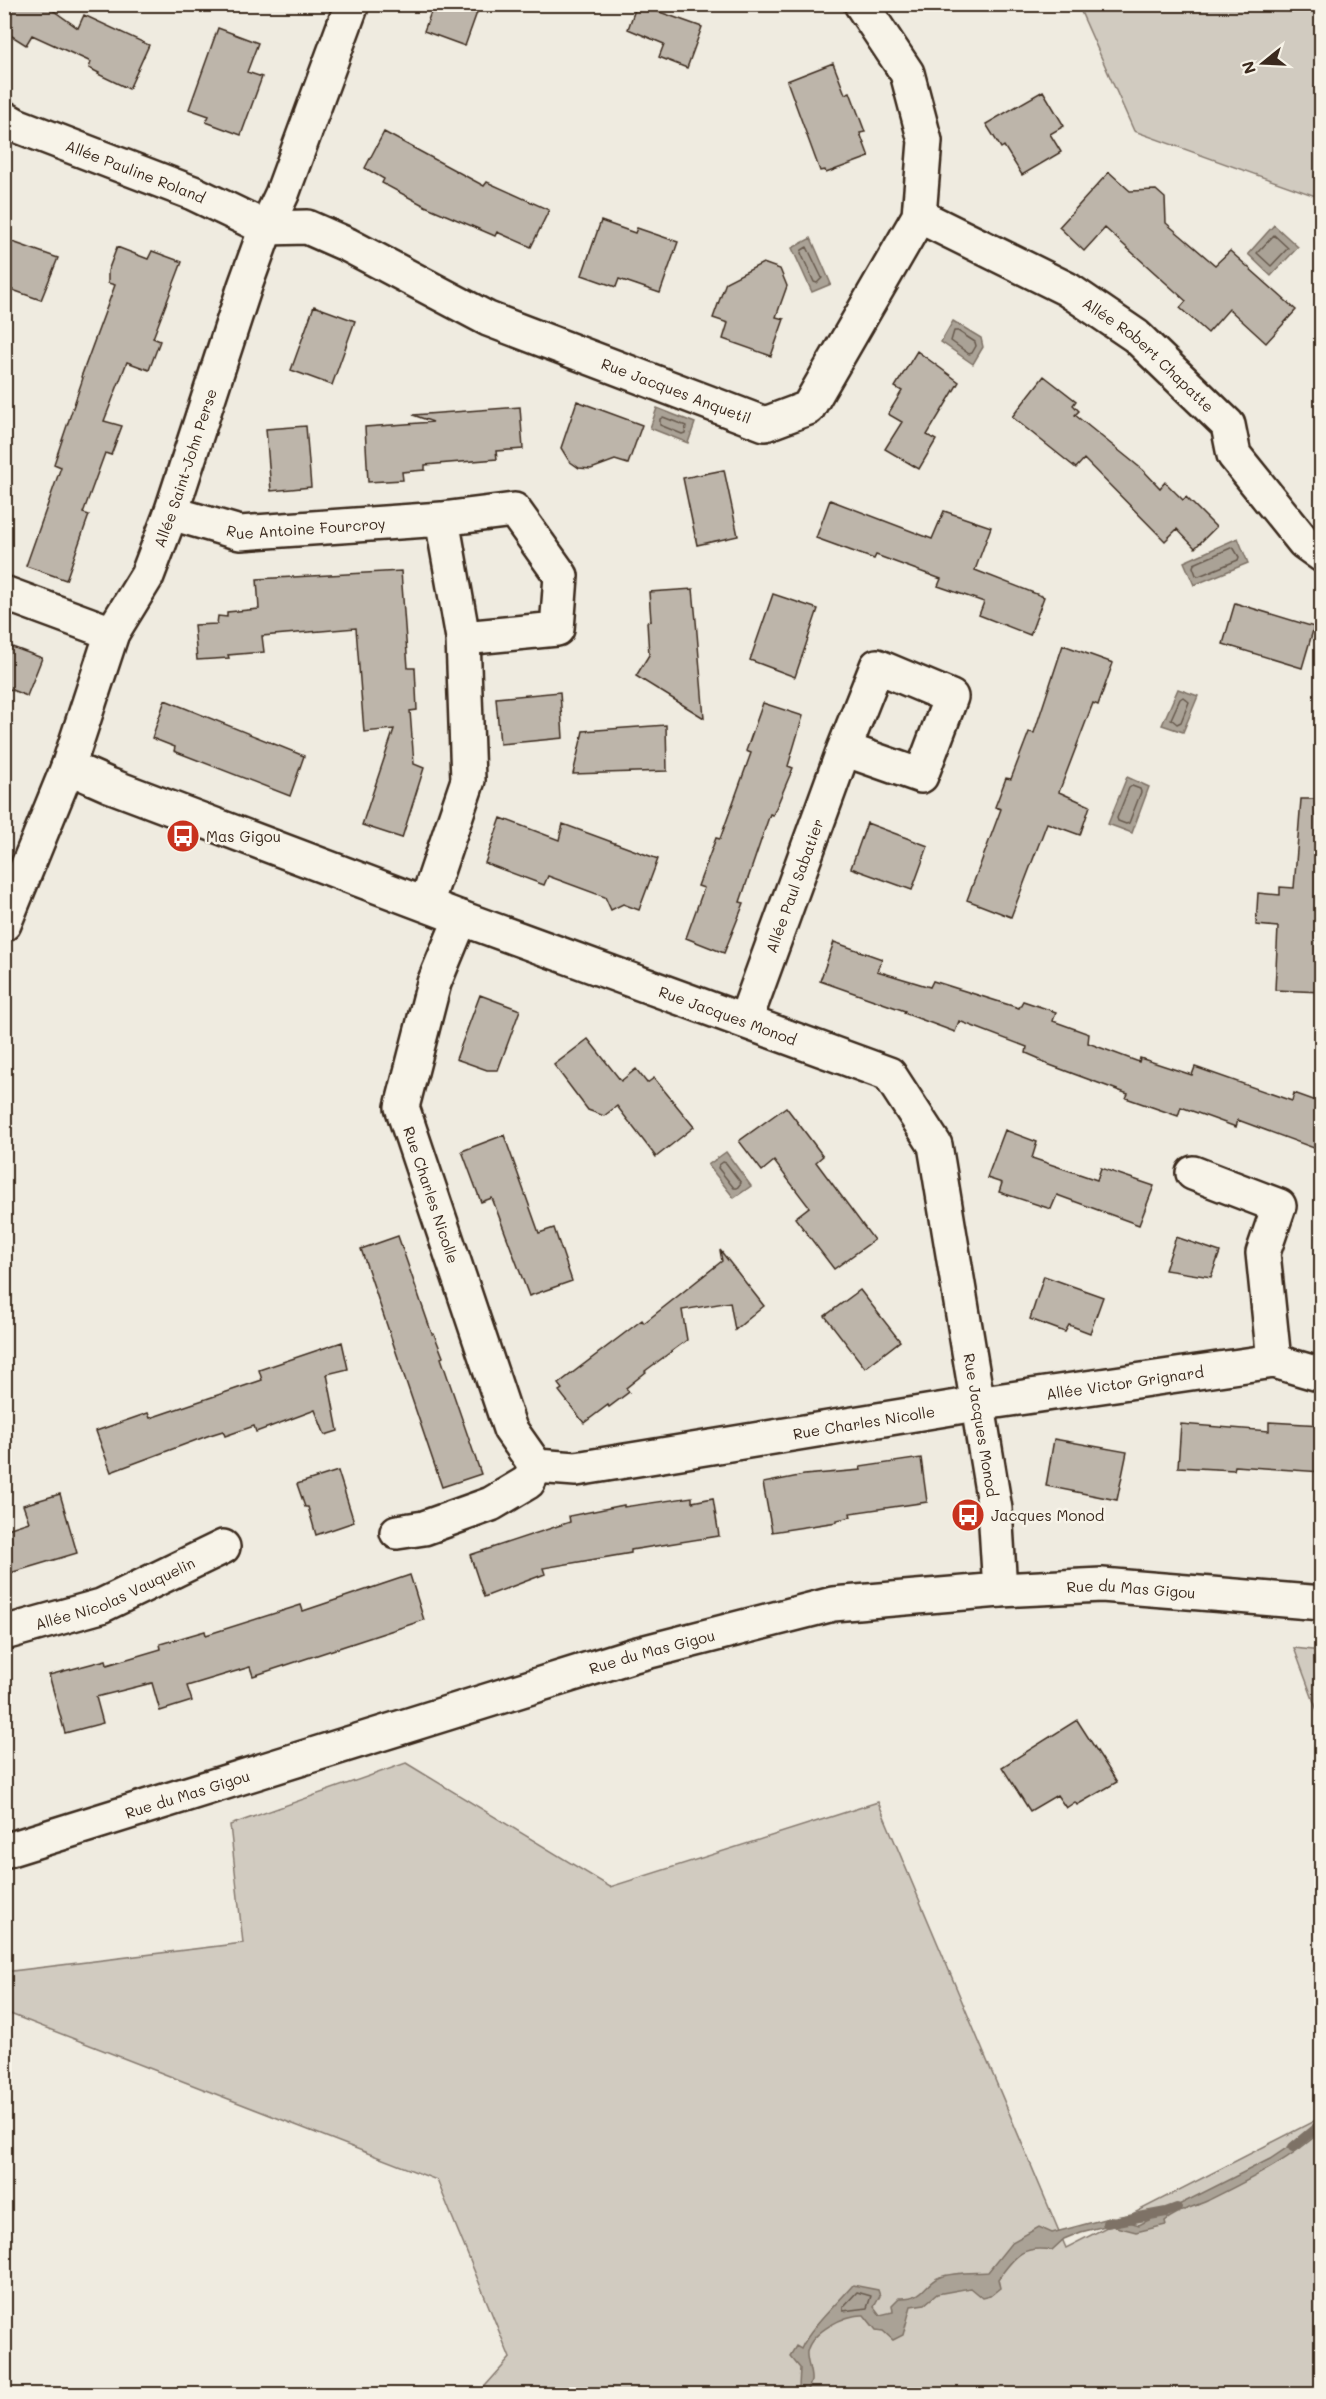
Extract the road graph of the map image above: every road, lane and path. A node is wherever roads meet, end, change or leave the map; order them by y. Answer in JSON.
{"nodes":[{"id":1,"x":352,"y":4,"type":"edge"},
{"id":2,"x":861,"y":4,"type":"edge"},
{"id":3,"x":4,"y":118,"type":"edge"},
{"id":4,"x":919,"y":216,"type":"junction"},
{"id":5,"x":266,"y":228,"type":"junction"},
{"id":6,"x":171,"y":513,"type":"junction"},
{"id":7,"x":442,"y":519,"type":"junction"},
{"id":8,"x":1322,"y":555,"type":"edge"},
{"id":9,"x":4,"y":593,"type":"edge"},
{"id":10,"x":112,"y":633,"type":"junction"},
{"id":11,"x":463,"y":638,"type":"junction"},
{"id":12,"x":844,"y":750,"type":"dead end"},
{"id":13,"x":68,"y":767,"type":"junction"},
{"id":14,"x":426,"y":904,"type":"junction"},
{"id":15,"x":461,"y":918,"type":"junction"},
{"id":16,"x":4,"y":924,"type":"edge"},
{"id":17,"x":745,"y":1021,"type":"junction"},
{"id":18,"x":1193,"y":1173,"type":"dead end"},
{"id":19,"x":1274,"y":1361,"type":"junction"},
{"id":20,"x":1322,"y":1375,"type":"edge"},
{"id":21,"x":976,"y":1404,"type":"junction"},
{"id":22,"x":536,"y":1466,"type":"junction"},
{"id":23,"x":397,"y":1532,"type":"dead end"},
{"id":24,"x":223,"y":1547,"type":"dead end"},
{"id":25,"x":1000,"y":1590,"type":"junction"},
{"id":26,"x":1322,"y":1603,"type":"edge"},
{"id":27,"x":4,"y":1633,"type":"edge"},
{"id":28,"x":4,"y":1851,"type":"edge"}],
"edges":[{"from":1,"to":5,"type":"street","name":"Allée Saint-John Perse"},
{"from":2,"to":4,"type":"street","name":"Rue Jacques Anquetil"},
{"from":3,"to":5,"type":"street","name":"Allée Pauline Roland"},
{"from":4,"to":5,"type":"street","name":"Rue Jacques Anquetil"},
{"from":4,"to":8,"type":"street","name":"Allée Robert Chapatte"},
{"from":5,"to":6,"type":"street","name":"Allée Saint-John Perse"},
{"from":6,"to":7,"type":"street","name":"Rue Antoine Fourcroy"},
{"from":6,"to":10,"type":"street","name":"Allée Saint-John Perse"},
{"from":7,"to":11,"type":"street"},
{"from":7,"to":11,"type":"street","name":"Rue Antoine Fourcroy"},
{"from":9,"to":10,"type":"street"},
{"from":10,"to":13,"type":"street","name":"Allée Saint-John Perse"},
{"from":11,"to":14,"type":"street"},
{"from":12,"to":17,"type":"street","name":"Allée Paul Sabatier"},
{"from":13,"to":14,"type":"street","name":"Rue Jacques Monod"},
{"from":13,"to":16,"type":"street","name":"Allée Saint-John Perse"},
{"from":14,"to":15,"type":"street","name":"Rue Jacques Monod"},
{"from":15,"to":17,"type":"street","name":"Rue Jacques Monod"},
{"from":15,"to":22,"type":"street","name":"Rue Charles Nicolle"},
{"from":17,"to":21,"type":"street","name":"Rue Jacques Monod"},
{"from":18,"to":19,"type":"street"},
{"from":19,"to":20,"type":"street","name":"Allée Victor Grignard"},
{"from":19,"to":21,"type":"street","name":"Allée Victor Grignard"},
{"from":21,"to":22,"type":"street","name":"Rue Charles Nicolle"},
{"from":21,"to":25,"type":"street","name":"Rue Jacques Monod"},
{"from":22,"to":23,"type":"street"},
{"from":24,"to":27,"type":"street","name":"Allée Nicolas Vauquelin"},
{"from":25,"to":26,"type":"street","name":"Rue du Mas Gigou"},
{"from":25,"to":28,"type":"street","name":"Rue du Mas Gigou"}]}
